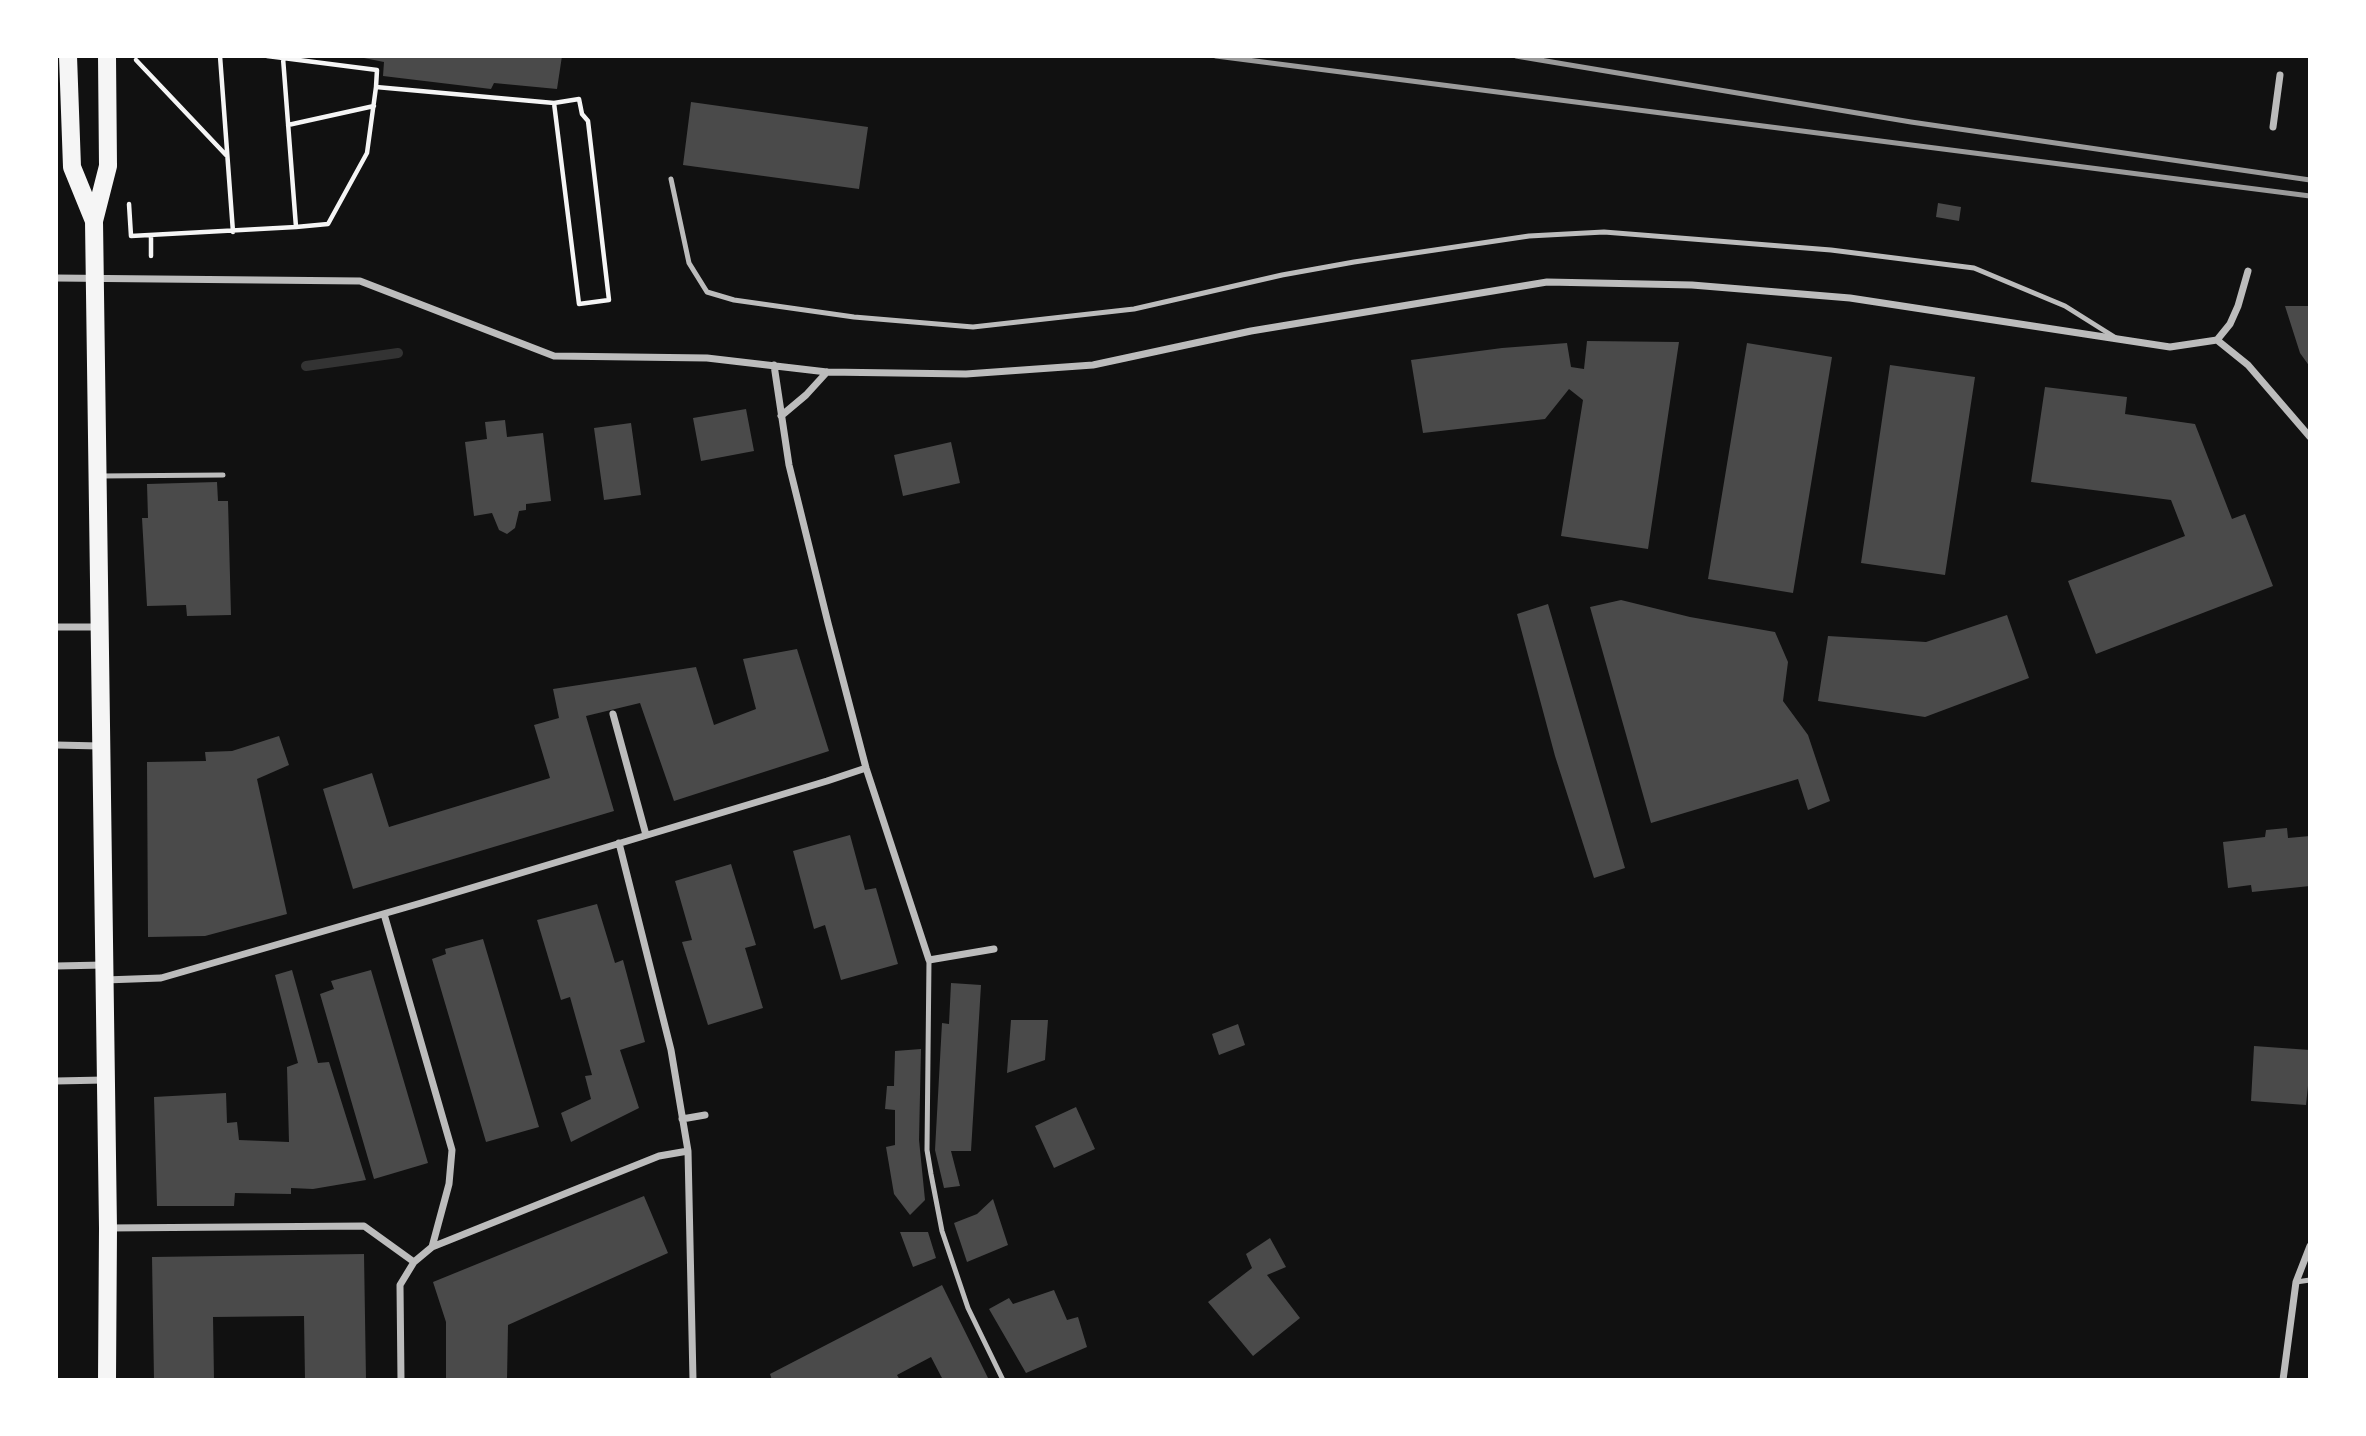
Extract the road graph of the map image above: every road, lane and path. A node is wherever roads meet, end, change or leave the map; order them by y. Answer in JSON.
{"nodes":[{"id":1,"x":68,"y":56,"type":"edge"},
{"id":2,"x":107,"y":56,"type":"edge"},
{"id":3,"x":133,"y":56,"type":"edge"},
{"id":4,"x":220,"y":56,"type":"edge"},
{"id":5,"x":267,"y":56,"type":"edge"},
{"id":6,"x":283,"y":58,"type":"junction"},
{"id":7,"x":2280,"y":75,"type":"dead end"},
{"id":8,"x":376,"y":87,"type":"junction"},
{"id":9,"x":554,"y":103,"type":"junction"},
{"id":10,"x":374,"y":106,"type":"junction"},
{"id":11,"x":288,"y":125,"type":"junction"},
{"id":12,"x":2273,"y":127,"type":"dead end"},
{"id":13,"x":227,"y":156,"type":"junction"},
{"id":14,"x":671,"y":179,"type":"dead end"},
{"id":15,"x":94,"y":221,"type":"junction"},
{"id":16,"x":296,"y":227,"type":"junction"},
{"id":17,"x":233,"y":232,"type":"junction"},
{"id":18,"x":151,"y":236,"type":"dead end"},
{"id":19,"x":2248,"y":271,"type":"dead end"},
{"id":20,"x":56,"y":278,"type":"edge"},
{"id":21,"x":94,"y":278,"type":"junction"},
{"id":22,"x":2116,"y":338,"type":"junction"},
{"id":23,"x":2217,"y":340,"type":"junction"},
{"id":24,"x":774,"y":365,"type":"junction"},
{"id":25,"x":827,"y":372,"type":"junction"},
{"id":26,"x":781,"y":416,"type":"junction"},
{"id":27,"x":2310,"y":438,"type":"edge"},
{"id":28,"x":223,"y":475,"type":"dead end"},
{"id":29,"x":97,"y":476,"type":"junction"},
{"id":30,"x":56,"y":627,"type":"edge"},
{"id":31,"x":99,"y":627,"type":"junction"},
{"id":32,"x":613,"y":714,"type":"dead end"},
{"id":33,"x":56,"y":746,"type":"edge"},
{"id":34,"x":101,"y":746,"type":"junction"},
{"id":35,"x":866,"y":768,"type":"junction"},
{"id":36,"x":646,"y":835,"type":"junction"},
{"id":37,"x":619,"y":843,"type":"junction"},
{"id":38,"x":384,"y":914,"type":"junction"},
{"id":39,"x":994,"y":949,"type":"dead end"},
{"id":40,"x":929,"y":960,"type":"junction"},
{"id":41,"x":56,"y":966,"type":"edge"},
{"id":42,"x":104,"y":972,"type":"junction"},
{"id":43,"x":106,"y":1079,"type":"junction"},
{"id":44,"x":56,"y":1081,"type":"edge"},
{"id":45,"x":705,"y":1115,"type":"dead end"},
{"id":46,"x":682,"y":1119,"type":"junction"},
{"id":47,"x":688,"y":1151,"type":"junction"},
{"id":48,"x":108,"y":1228,"type":"junction"},
{"id":49,"x":2310,"y":1246,"type":"edge"},
{"id":50,"x":432,"y":1247,"type":"junction"},
{"id":51,"x":414,"y":1262,"type":"junction"},
{"id":52,"x":2310,"y":1280,"type":"edge"},
{"id":53,"x":2296,"y":1282,"type":"junction"},
{"id":54,"x":107,"y":1380,"type":"edge"},
{"id":55,"x":401,"y":1380,"type":"edge"},
{"id":56,"x":693,"y":1380,"type":"edge"},
{"id":57,"x":1003,"y":1380,"type":"edge"},
{"id":58,"x":2283,"y":1380,"type":"edge"}],
"edges":[{"from":1,"to":15,"type":"main road"},
{"from":2,"to":15,"type":"main road"},
{"from":3,"to":13,"type":"path"},
{"from":4,"to":13,"type":"path"},
{"from":5,"to":6,"type":"path"},
{"from":6,"to":8,"type":"path"},
{"from":6,"to":11,"type":"path"},
{"from":7,"to":12,"type":"street"},
{"from":8,"to":9,"type":"path"},
{"from":8,"to":10,"type":"path"},
{"from":9,"to":9,"type":"path"},
{"from":10,"to":11,"type":"path"},
{"from":10,"to":16,"type":"path"},
{"from":11,"to":16,"type":"path"},
{"from":13,"to":17,"type":"path"},
{"from":14,"to":22,"type":"lane"},
{"from":15,"to":21,"type":"main road"},
{"from":16,"to":17,"type":"path"},
{"from":17,"to":18,"type":"path"},
{"from":19,"to":23,"type":"street"},
{"from":20,"to":21,"type":"street"},
{"from":21,"to":24,"type":"street"},
{"from":21,"to":29,"type":"main road"},
{"from":22,"to":23,"type":"street"},
{"from":22,"to":25,"type":"street"},
{"from":23,"to":27,"type":"street"},
{"from":24,"to":25,"type":"street"},
{"from":24,"to":26,"type":"street"},
{"from":25,"to":26,"type":"street"},
{"from":26,"to":35,"type":"street"},
{"from":28,"to":29,"type":"lane"},
{"from":29,"to":31,"type":"main road"},
{"from":30,"to":31,"type":"street"},
{"from":31,"to":34,"type":"main road"},
{"from":32,"to":36,"type":"street"},
{"from":33,"to":34,"type":"street"},
{"from":34,"to":42,"type":"main road"},
{"from":35,"to":36,"type":"street"},
{"from":35,"to":40,"type":"street"},
{"from":36,"to":37,"type":"street"},
{"from":37,"to":38,"type":"street"},
{"from":37,"to":46,"type":"street"},
{"from":38,"to":42,"type":"street"},
{"from":38,"to":50,"type":"street"},
{"from":39,"to":40,"type":"street"},
{"from":40,"to":57,"type":"lane"},
{"from":41,"to":42,"type":"street"},
{"from":42,"to":43,"type":"main road"},
{"from":43,"to":44,"type":"street"},
{"from":43,"to":48,"type":"main road"},
{"from":45,"to":46,"type":"street"},
{"from":46,"to":47,"type":"street"},
{"from":47,"to":50,"type":"street"},
{"from":47,"to":56,"type":"street"},
{"from":48,"to":51,"type":"street"},
{"from":48,"to":54,"type":"main road"},
{"from":49,"to":53,"type":"street"},
{"from":50,"to":51,"type":"street"},
{"from":51,"to":55,"type":"street"},
{"from":52,"to":53,"type":"lane"},
{"from":53,"to":58,"type":"street"}]}
